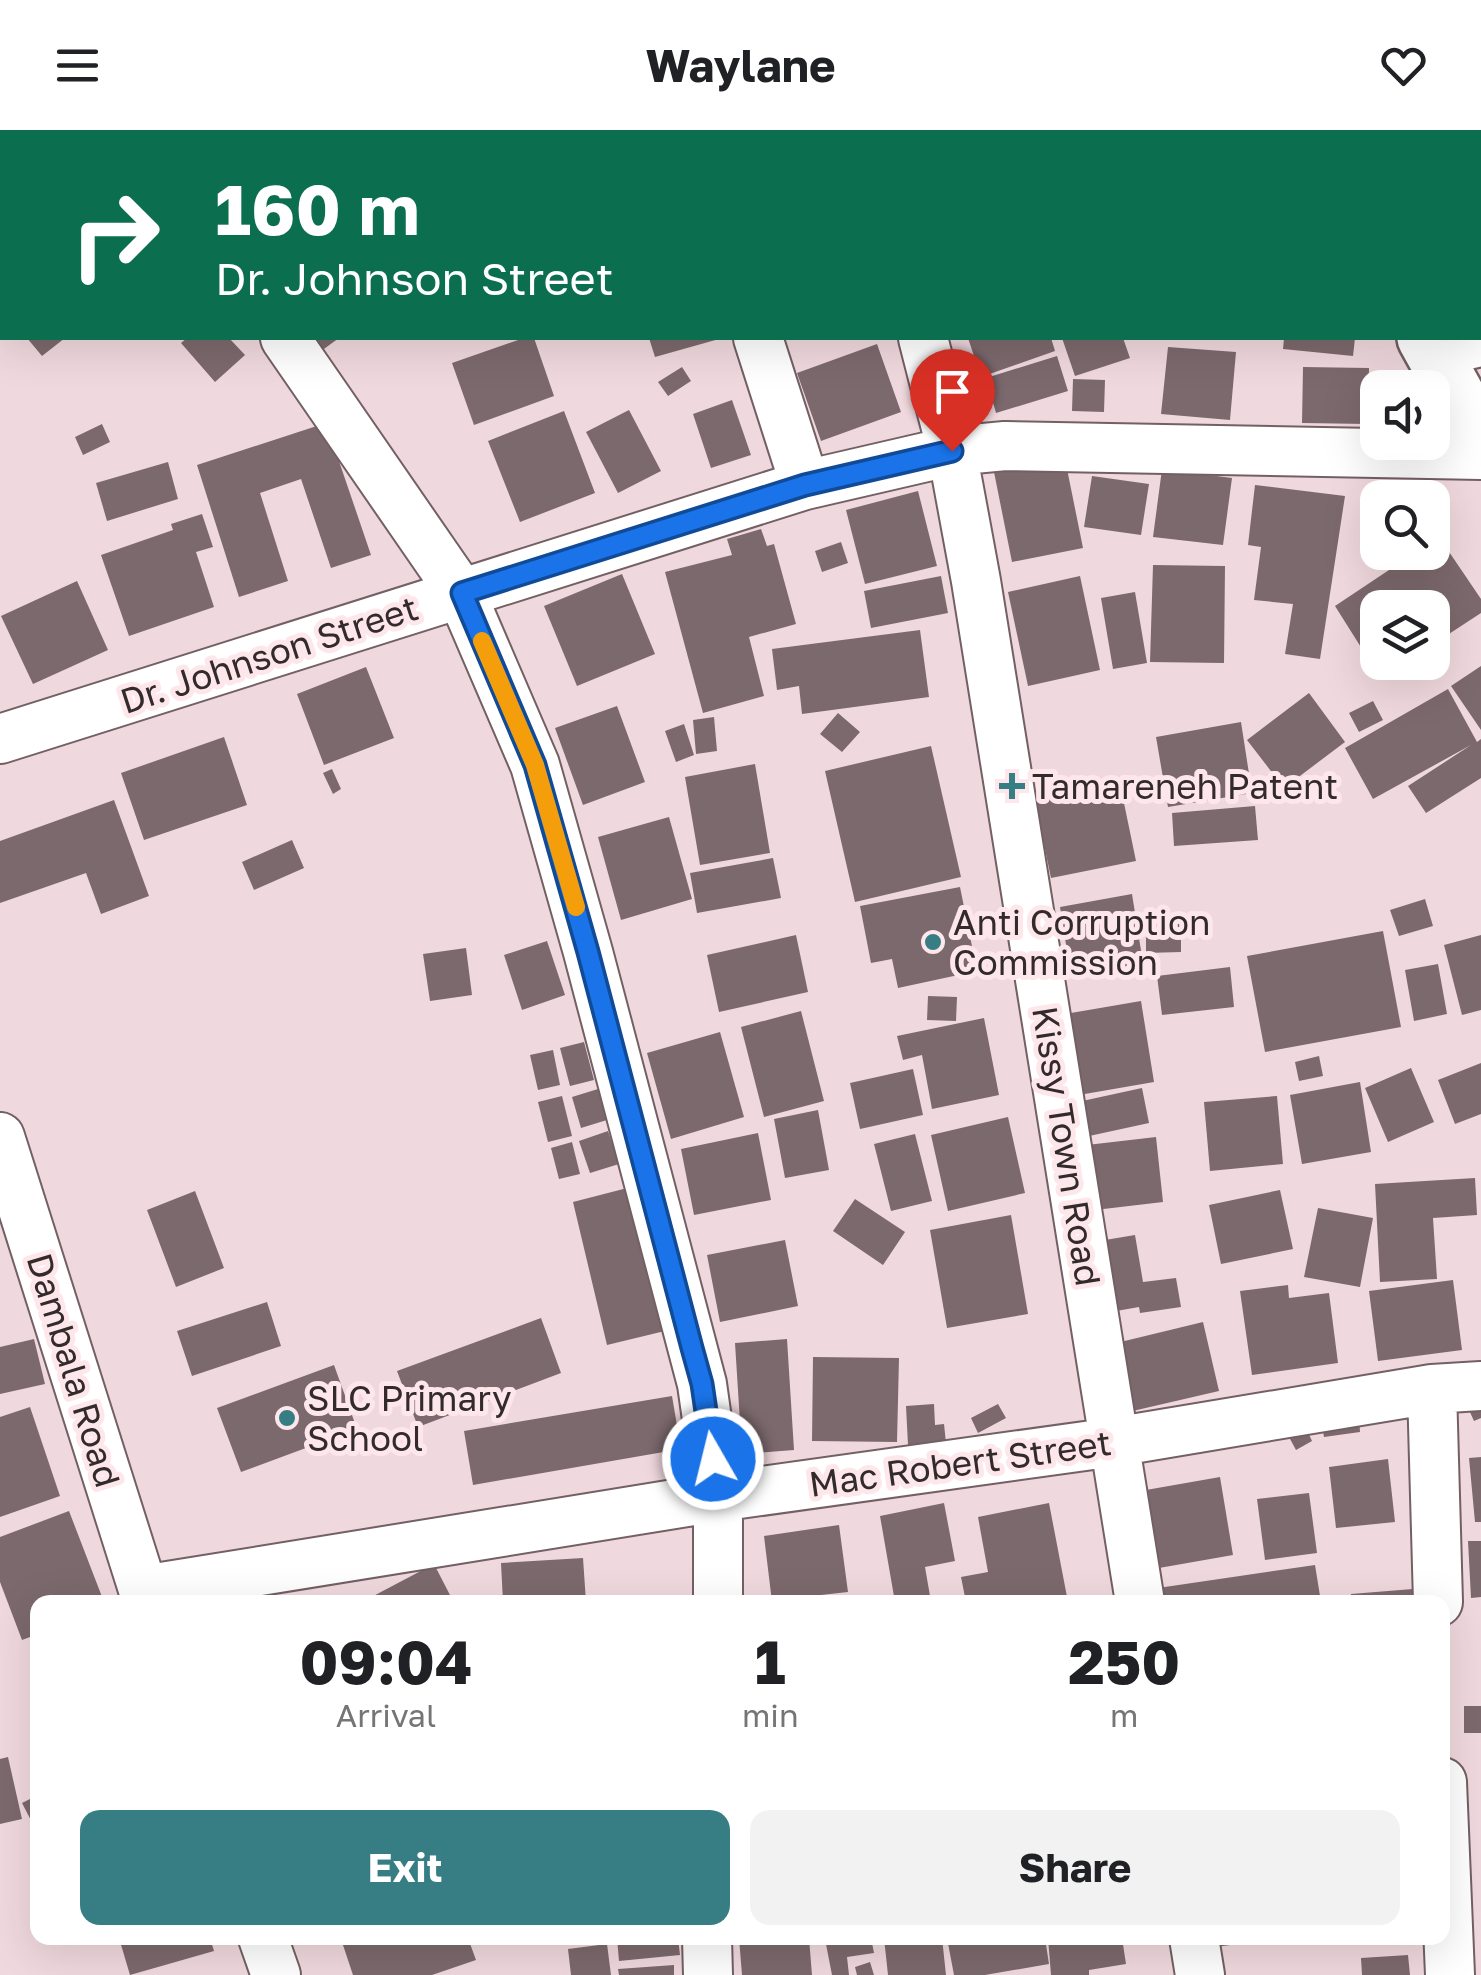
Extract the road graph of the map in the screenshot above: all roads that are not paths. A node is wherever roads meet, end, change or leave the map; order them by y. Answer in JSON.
{"nodes":[{"id":1,"x":287,"y":340,"type":"edge"},
{"id":2,"x":759,"y":340,"type":"edge"},
{"id":3,"x":924,"y":340,"type":"edge"},
{"id":4,"x":1446,"y":344,"type":"edge"},
{"id":5,"x":1481,"y":439,"type":"edge"},
{"id":6,"x":952,"y":451,"type":"junction"},
{"id":7,"x":1481,"y":455,"type":"edge"},
{"id":8,"x":805,"y":485,"type":"junction"},
{"id":9,"x":462,"y":593,"type":"junction"},
{"id":10,"x":0,"y":739,"type":"edge"},
{"id":11,"x":0,"y":1137,"type":"edge"},
{"id":12,"x":1481,"y":1386,"type":"edge"},
{"id":13,"x":1432,"y":1389,"type":"junction"},
{"id":14,"x":1114,"y":1442,"type":"junction"},
{"id":15,"x":718,"y":1496,"type":"junction"},
{"id":16,"x":145,"y":1595,"type":"edge"},
{"id":17,"x":151,"y":1595,"type":"edge"},
{"id":18,"x":718,"y":1595,"type":"edge"},
{"id":19,"x":1139,"y":1595,"type":"edge"},
{"id":20,"x":1438,"y":1595,"type":"edge"},
{"id":21,"x":265,"y":1945,"type":"edge"},
{"id":22,"x":707,"y":1945,"type":"edge"},
{"id":23,"x":1195,"y":1945,"type":"edge"},
{"id":24,"x":1449,"y":1945,"type":"edge"},
{"id":25,"x":276,"y":1975,"type":"edge"},
{"id":26,"x":708,"y":1975,"type":"edge"},
{"id":27,"x":1200,"y":1975,"type":"edge"},
{"id":28,"x":1450,"y":1975,"type":"edge"}],
"edges":[{"from":1,"to":9,"type":"street"},
{"from":2,"to":8,"type":"street"},
{"from":3,"to":6,"type":"street","name":"Kissy Town Road"},
{"from":4,"to":5,"type":"main road"},
{"from":6,"to":7,"type":"street","name":"Dr. Johnson Street"},
{"from":6,"to":8,"type":"street","name":"Dr. Johnson Street"},
{"from":6,"to":14,"type":"street","name":"Kissy Town Road"},
{"from":8,"to":9,"type":"street","name":"Dr. Johnson Street"},
{"from":9,"to":10,"type":"street","name":"Dr. Johnson Street"},
{"from":9,"to":15,"type":"street"},
{"from":11,"to":16,"type":"street","name":"Dambala Road"},
{"from":12,"to":13,"type":"street","name":"Mac Robert Street"},
{"from":13,"to":14,"type":"street","name":"Mac Robert Street"},
{"from":13,"to":20,"type":"street"},
{"from":14,"to":15,"type":"street","name":"Mac Robert Street"},
{"from":14,"to":19,"type":"street","name":"Kissy Town Road"},
{"from":15,"to":17,"type":"street","name":"Mac Robert Street"},
{"from":15,"to":18,"type":"street"},
{"from":21,"to":25,"type":"street"},
{"from":22,"to":26,"type":"street"},
{"from":23,"to":27,"type":"street"},
{"from":24,"to":28,"type":"street"}]}
